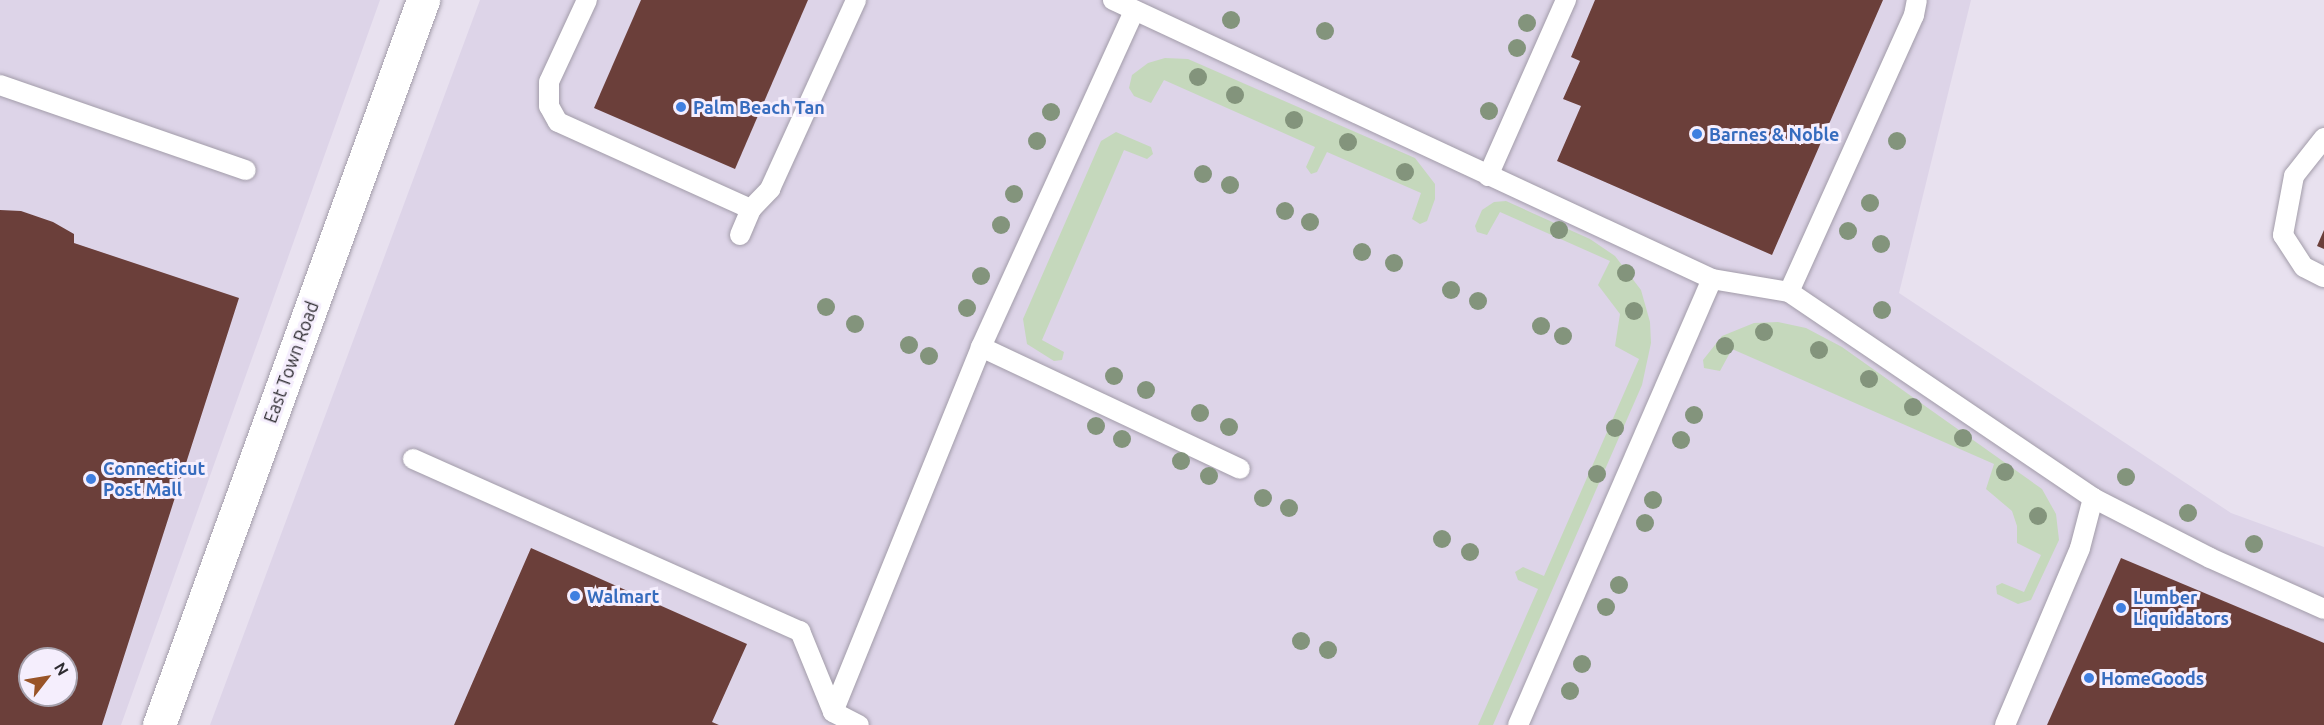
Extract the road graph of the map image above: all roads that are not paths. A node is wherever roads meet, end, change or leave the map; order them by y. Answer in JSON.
{"nodes":[{"id":1,"x":423,"y":0,"type":"edge"},
{"id":2,"x":587,"y":0,"type":"edge"},
{"id":3,"x":856,"y":0,"type":"edge"},
{"id":4,"x":1113,"y":0,"type":"edge"},
{"id":5,"x":1566,"y":0,"type":"edge"},
{"id":6,"x":1917,"y":0,"type":"edge"},
{"id":7,"x":1134,"y":11,"type":"junction"},
{"id":8,"x":0,"y":85,"type":"edge"},
{"id":9,"x":2324,"y":138,"type":"edge"},
{"id":10,"x":246,"y":170,"type":"dead end"},
{"id":11,"x":1488,"y":176,"type":"junction"},
{"id":12,"x":751,"y":209,"type":"junction"},
{"id":13,"x":740,"y":235,"type":"dead end"},
{"id":14,"x":2324,"y":277,"type":"edge"},
{"id":15,"x":1712,"y":279,"type":"junction"},
{"id":16,"x":1789,"y":292,"type":"junction"},
{"id":17,"x":981,"y":347,"type":"junction"},
{"id":18,"x":412,"y":459,"type":"dead end"},
{"id":19,"x":1240,"y":469,"type":"dead end"},
{"id":20,"x":2093,"y":498,"type":"junction"},
{"id":21,"x":2324,"y":609,"type":"edge"},
{"id":22,"x":833,"y":712,"type":"junction"},
{"id":23,"x":159,"y":725,"type":"edge"},
{"id":24,"x":859,"y":725,"type":"edge"},
{"id":25,"x":1518,"y":725,"type":"edge"},
{"id":26,"x":2005,"y":725,"type":"edge"}],
"edges":[{"from":1,"to":23,"type":"street","name":"East Town Road"},
{"from":2,"to":12,"type":"lane"},
{"from":3,"to":12,"type":"lane"},
{"from":4,"to":7,"type":"lane"},
{"from":5,"to":11,"type":"lane"},
{"from":6,"to":16,"type":"lane"},
{"from":7,"to":11,"type":"lane"},
{"from":7,"to":17,"type":"lane"},
{"from":8,"to":10,"type":"lane"},
{"from":9,"to":14,"type":"lane"},
{"from":11,"to":15,"type":"lane"},
{"from":12,"to":13,"type":"lane"},
{"from":15,"to":16,"type":"lane"},
{"from":15,"to":25,"type":"lane"},
{"from":16,"to":20,"type":"lane"},
{"from":17,"to":19,"type":"lane"},
{"from":17,"to":22,"type":"lane"},
{"from":18,"to":22,"type":"lane"},
{"from":20,"to":21,"type":"lane"},
{"from":20,"to":26,"type":"lane"},
{"from":22,"to":24,"type":"lane"}]}
